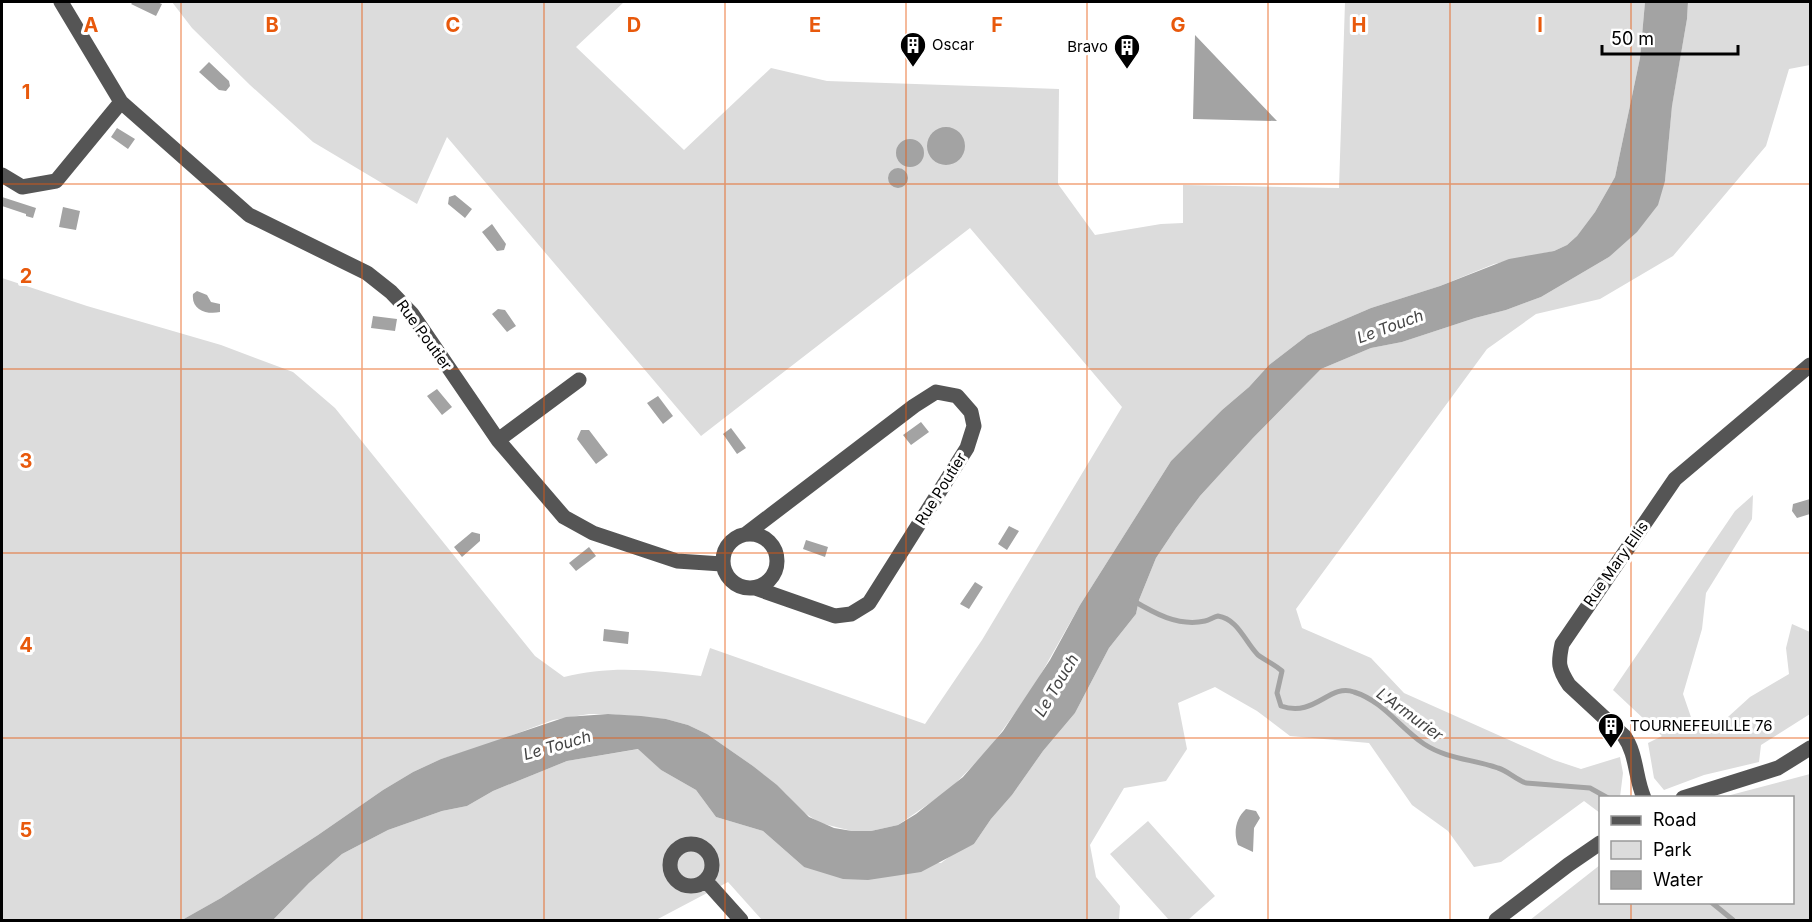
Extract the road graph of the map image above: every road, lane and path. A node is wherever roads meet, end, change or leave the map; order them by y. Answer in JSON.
{"nodes":[{"id":1,"x":61,"y":2,"type":"edge"},
{"id":2,"x":121,"y":102,"type":"junction"},
{"id":3,"x":2,"y":176,"type":"edge"},
{"id":4,"x":1810,"y":365,"type":"edge"},
{"id":5,"x":579,"y":380,"type":"dead end"},
{"id":6,"x":498,"y":440,"type":"junction"},
{"id":7,"x":746,"y":534,"type":"junction"},
{"id":8,"x":722,"y":564,"type":"junction"},
{"id":9,"x":755,"y":588,"type":"junction"},
{"id":10,"x":1810,"y":748,"type":"edge"},
{"id":11,"x":1643,"y":796,"type":"edge"},
{"id":12,"x":1689,"y":796,"type":"edge"},
{"id":13,"x":1599,"y":844,"type":"edge"},
{"id":14,"x":706,"y":881,"type":"dead end"},
{"id":15,"x":741,"y":921,"type":"edge"},
{"id":16,"x":1496,"y":921,"type":"edge"}],
"edges":[{"from":1,"to":2,"type":"street","name":"Rue Poutier"},
{"from":2,"to":3,"type":"street"},
{"from":2,"to":6,"type":"street","name":"Rue Poutier"},
{"from":4,"to":11,"type":"street","name":"Rue Mary Ellis"},
{"from":5,"to":6,"type":"street"},
{"from":6,"to":8,"type":"street","name":"Rue Poutier"},
{"from":7,"to":8,"type":"street","name":"Rue Poutier"},
{"from":7,"to":9,"type":"street"},
{"from":7,"to":9,"type":"street","name":"Rue Poutier"},
{"from":8,"to":9,"type":"street","name":"Rue Poutier"},
{"from":10,"to":12,"type":"street"},
{"from":13,"to":16,"type":"street"},
{"from":14,"to":15,"type":"street"}]}
